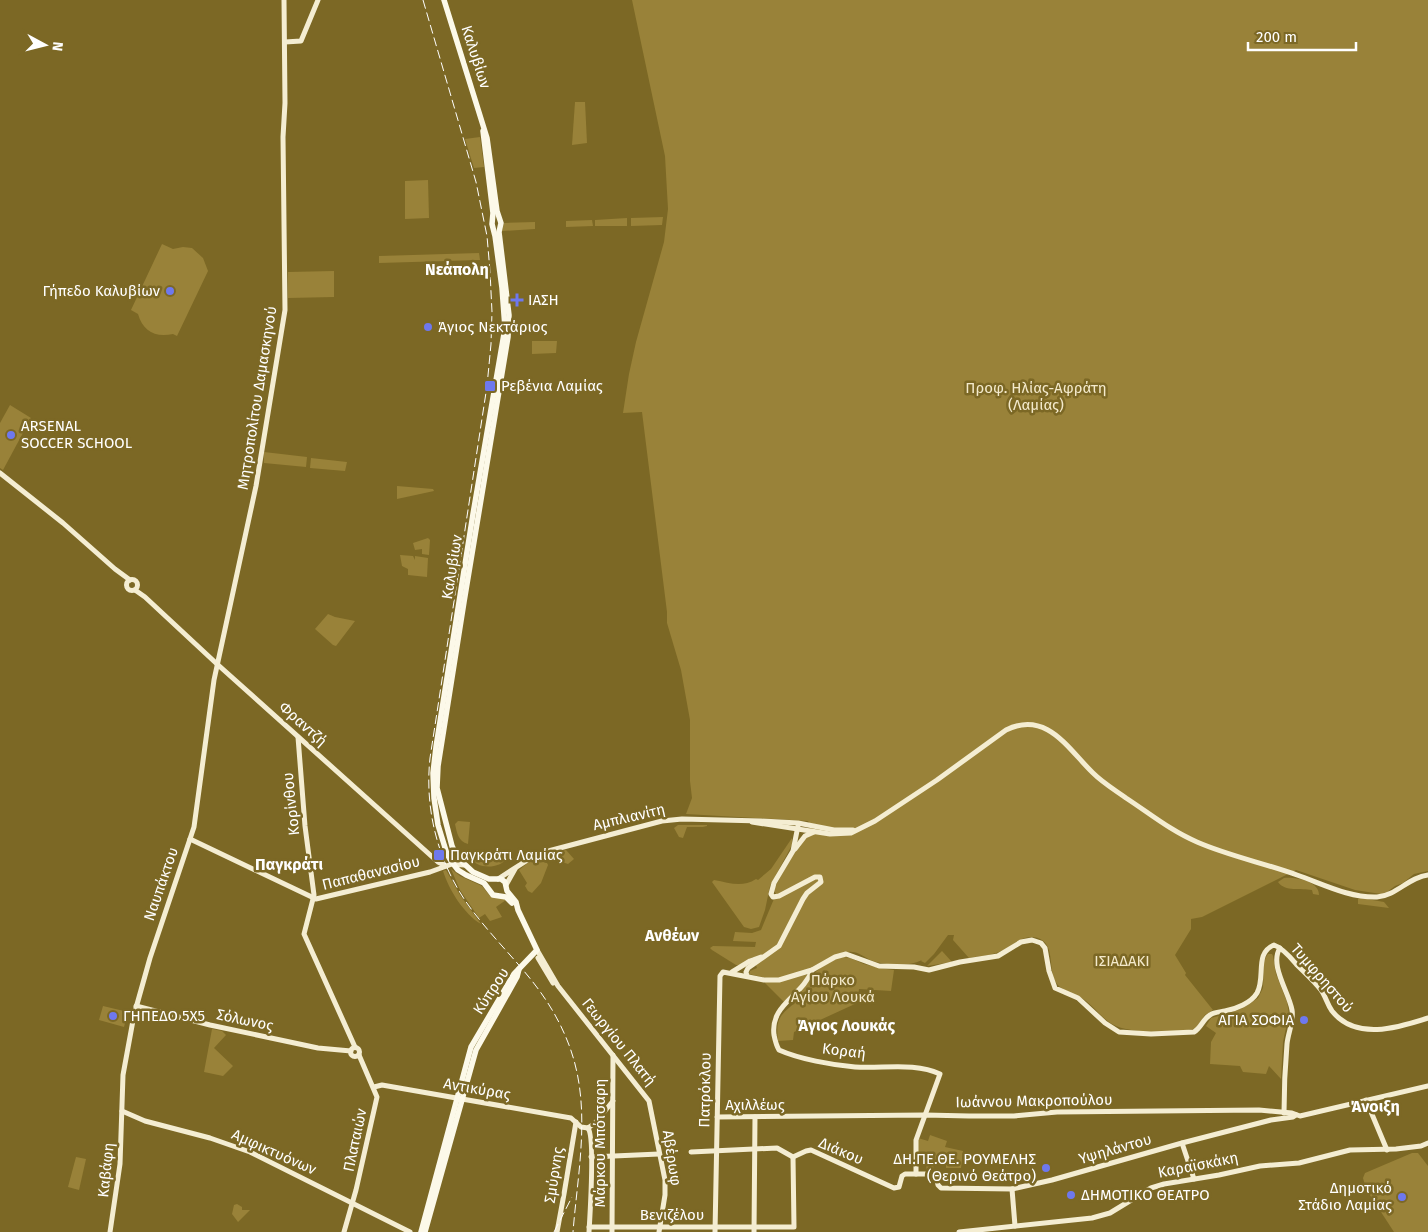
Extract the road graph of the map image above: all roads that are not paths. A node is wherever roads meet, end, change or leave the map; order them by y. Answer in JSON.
{"nodes":[{"id":1,"x":284,"y":0,"type":"edge"},
{"id":2,"x":318,"y":0,"type":"edge"},
{"id":3,"x":444,"y":0,"type":"edge"},
{"id":4,"x":285,"y":42,"type":"junction"},
{"id":5,"x":482,"y":123,"type":"junction"},
{"id":6,"x":492,"y":224,"type":"junction"},
{"id":7,"x":500,"y":224,"type":"junction"},
{"id":8,"x":0,"y":473,"type":"edge"},
{"id":9,"x":129,"y":581,"type":"junction"},
{"id":10,"x":136,"y":588,"type":"junction"},
{"id":11,"x":217,"y":664,"type":"junction"},
{"id":12,"x":298,"y":736,"type":"junction"},
{"id":13,"x":752,"y":822,"type":"junction"},
{"id":14,"x":800,"y":826,"type":"junction"},
{"id":15,"x":779,"y":827,"type":"junction"},
{"id":16,"x":858,"y":830,"type":"junction"},
{"id":17,"x":816,"y":832,"type":"junction"},
{"id":18,"x":190,"y":838,"type":"junction"},
{"id":19,"x":798,"y":843,"type":"junction"},
{"id":20,"x":434,"y":848,"type":"dead end"},
{"id":21,"x":428,"y":853,"type":"junction"},
{"id":22,"x":449,"y":865,"type":"junction"},
{"id":23,"x":464,"y":865,"type":"junction"},
{"id":24,"x":517,"y":867,"type":"junction"},
{"id":25,"x":1428,"y":875,"type":"edge"},
{"id":26,"x":496,"y":879,"type":"junction"},
{"id":27,"x":506,"y":886,"type":"junction"},
{"id":28,"x":489,"y":890,"type":"junction"},
{"id":29,"x":501,"y":895,"type":"junction"},
{"id":30,"x":313,"y":898,"type":"junction"},
{"id":31,"x":518,"y":910,"type":"junction"},
{"id":32,"x":1280,"y":948,"type":"junction"},
{"id":33,"x":1266,"y":950,"type":"junction"},
{"id":34,"x":536,"y":951,"type":"junction"},
{"id":35,"x":1277,"y":955,"type":"junction"},
{"id":36,"x":767,"y":956,"type":"junction"},
{"id":37,"x":743,"y":966,"type":"junction"},
{"id":38,"x":812,"y":970,"type":"junction"},
{"id":39,"x":731,"y":972,"type":"junction"},
{"id":40,"x":745,"y":976,"type":"junction"},
{"id":41,"x":136,"y":1006,"type":"junction"},
{"id":42,"x":1428,"y":1018,"type":"edge"},
{"id":43,"x":353,"y":1049,"type":"junction"},
{"id":44,"x":613,"y":1054,"type":"junction"},
{"id":45,"x":1428,"y":1086,"type":"edge"},
{"id":46,"x":374,"y":1087,"type":"junction"},
{"id":47,"x":460,"y":1099,"type":"junction"},
{"id":48,"x":613,"y":1100,"type":"junction"},
{"id":49,"x":1366,"y":1100,"type":"junction"},
{"id":50,"x":122,"y":1111,"type":"junction"},
{"id":51,"x":1276,"y":1112,"type":"junction"},
{"id":52,"x":925,"y":1115,"type":"junction"},
{"id":53,"x":1284,"y":1115,"type":"junction"},
{"id":54,"x":717,"y":1117,"type":"junction"},
{"id":55,"x":755,"y":1117,"type":"junction"},
{"id":56,"x":793,"y":1117,"type":"joint"},
{"id":57,"x":652,"y":1118,"type":"joint"},
{"id":58,"x":1271,"y":1120,"type":"junction"},
{"id":59,"x":576,"y":1122,"type":"junction"},
{"id":60,"x":588,"y":1128,"type":"junction"},
{"id":61,"x":1182,"y":1143,"type":"junction"},
{"id":62,"x":1428,"y":1143,"type":"edge"},
{"id":63,"x":754,"y":1149,"type":"junction"},
{"id":64,"x":1388,"y":1150,"type":"junction"},
{"id":65,"x":691,"y":1152,"type":"dead end"},
{"id":66,"x":716,"y":1152,"type":"junction"},
{"id":67,"x":659,"y":1154,"type":"junction"},
{"id":68,"x":613,"y":1156,"type":"junction"},
{"id":69,"x":591,"y":1157,"type":"junction"},
{"id":70,"x":793,"y":1157,"type":"junction"},
{"id":71,"x":916,"y":1174,"type":"junction"},
{"id":72,"x":1194,"y":1179,"type":"junction"},
{"id":73,"x":1009,"y":1189,"type":"junction"},
{"id":74,"x":353,"y":1203,"type":"junction"},
{"id":75,"x":1015,"y":1226,"type":"junction"},
{"id":76,"x":589,"y":1230,"type":"edge"},
{"id":77,"x":612,"y":1230,"type":"edge"},
{"id":78,"x":660,"y":1230,"type":"edge"},
{"id":79,"x":715,"y":1230,"type":"edge"},
{"id":80,"x":754,"y":1230,"type":"edge"},
{"id":81,"x":110,"y":1232,"type":"edge"},
{"id":82,"x":344,"y":1232,"type":"edge"},
{"id":83,"x":410,"y":1232,"type":"edge"},
{"id":84,"x":420,"y":1232,"type":"edge"},
{"id":85,"x":425,"y":1232,"type":"edge"},
{"id":86,"x":557,"y":1232,"type":"edge"},
{"id":87,"x":959,"y":1232,"type":"edge"}],
"edges":[{"from":1,"to":4,"type":"street","name":"Μητροπολίτου Δαμασκηνού"},
{"from":2,"to":4,"type":"street"},
{"from":3,"to":5,"type":"main road","name":"Καλυβίων"},
{"from":4,"to":11,"type":"street","name":"Μητροπολίτου Δαμασκηνού"},
{"from":5,"to":6,"type":"main road","name":"Καλυβίων"},
{"from":5,"to":7,"type":"main road","name":"Καλυβίων"},
{"from":6,"to":7,"type":"main road"},
{"from":6,"to":22,"type":"main road","name":"Καλυβίων"},
{"from":7,"to":23,"type":"main road","name":"Καλυβίων"},
{"from":8,"to":9,"type":"street"},
{"from":9,"to":10,"type":"street"},
{"from":9,"to":10,"type":"street"},
{"from":10,"to":11,"type":"street","name":"Φραντζή"},
{"from":11,"to":12,"type":"street","name":"Φραντζή"},
{"from":11,"to":18,"type":"street","name":"Ναυπάκτου"},
{"from":12,"to":21,"type":"street","name":"Φραντζή"},
{"from":12,"to":30,"type":"street","name":"Κορίνθου"},
{"from":13,"to":14,"type":"street","name":"Αμπλιανίτη"},
{"from":13,"to":15,"type":"street","name":"Αμπλιανίτη"},
{"from":13,"to":24,"type":"street","name":"Αμπλιανίτη"},
{"from":14,"to":15,"type":"street","name":"Αμπλιανίτη"},
{"from":14,"to":16,"type":"street"},
{"from":14,"to":17,"type":"street"},
{"from":14,"to":19,"type":"street"},
{"from":15,"to":19,"type":"street"},
{"from":16,"to":17,"type":"street"},
{"from":16,"to":25,"type":"street"},
{"from":17,"to":19,"type":"street"},
{"from":18,"to":30,"type":"street"},
{"from":18,"to":41,"type":"street","name":"Ναυπάκτου"},
{"from":19,"to":36,"type":"street"},
{"from":20,"to":21,"type":"street"},
{"from":21,"to":22,"type":"street","name":"Φραντζή"},
{"from":22,"to":23,"type":"street"},
{"from":22,"to":28,"type":"main road"},
{"from":22,"to":30,"type":"street","name":"Παπαθανασίου"},
{"from":23,"to":26,"type":"main road"},
{"from":24,"to":26,"type":"street","name":"Αμπλιανίτη"},
{"from":24,"to":27,"type":"street","name":"Αμπλιανίτη"},
{"from":26,"to":27,"type":"main road"},
{"from":26,"to":28,"type":"main road"},
{"from":27,"to":29,"type":"main road"},
{"from":27,"to":31,"type":"main road","name":"Γεωργίου Πλατή"},
{"from":28,"to":29,"type":"main road"},
{"from":29,"to":31,"type":"main road","name":"Γεωργίου Πλατή"},
{"from":30,"to":43,"type":"street"},
{"from":31,"to":34,"type":"main road","name":"Γεωργίου Πλατή"},
{"from":32,"to":33,"type":"street","name":"Τυμφρηστού"},
{"from":32,"to":35,"type":"street"},
{"from":32,"to":42,"type":"street","name":"Τυμφρηστού"},
{"from":33,"to":35,"type":"street"},
{"from":33,"to":38,"type":"street","name":"Τυμφρηστού"},
{"from":34,"to":44,"type":"street","name":"Γεωργίου Πλατή"},
{"from":34,"to":47,"type":"main road","name":"Κύπρου"},
{"from":35,"to":53,"type":"street"},
{"from":36,"to":37,"type":"street"},
{"from":36,"to":40,"type":"street"},
{"from":37,"to":39,"type":"street"},
{"from":37,"to":40,"type":"street"},
{"from":38,"to":40,"type":"street"},
{"from":38,"to":52,"type":"street","name":"Κοραή"},
{"from":39,"to":40,"type":"street"},
{"from":39,"to":54,"type":"street","name":"Πατρόκλου"},
{"from":41,"to":43,"type":"street","name":"Σόλωνος"},
{"from":41,"to":50,"type":"street","name":"Ναυπάκτου"},
{"from":43,"to":46,"type":"street","name":"Πλαταιών"},
{"from":44,"to":48,"type":"street","name":"Μάρκου Μπότσαρη"},
{"from":44,"to":57,"type":"street","name":"Γεωργίου Πλατή"},
{"from":45,"to":49,"type":"street","name":"Υψηλάντου"},
{"from":46,"to":47,"type":"street","name":"Αντικύρας"},
{"from":46,"to":74,"type":"street","name":"Πλαταιών"},
{"from":47,"to":59,"type":"street","name":"Αντικύρας"},
{"from":47,"to":84,"type":"main road","name":"Κύπρου"},
{"from":47,"to":85,"type":"main road","name":"Κύπρου"},
{"from":48,"to":60,"type":"street"},
{"from":48,"to":68,"type":"street","name":"Μάρκου Μπότσαρη"},
{"from":49,"to":53,"type":"street","name":"Υψηλάντου"},
{"from":49,"to":64,"type":"street"},
{"from":50,"to":74,"type":"street","name":"Αμφικτυόνων"},
{"from":50,"to":81,"type":"street","name":"Καβάφη"},
{"from":51,"to":52,"type":"street","name":"Ιωάννου Μακροπούλου"},
{"from":51,"to":53,"type":"street","name":"Ιωάννου Μακροπούλου"},
{"from":51,"to":58,"type":"street"},
{"from":52,"to":56,"type":"street","name":"Ιωάννου Μακροπούλου"},
{"from":52,"to":71,"type":"street"},
{"from":53,"to":58,"type":"street","name":"Υψηλάντου"},
{"from":54,"to":55,"type":"street","name":"Αχιλλέως"},
{"from":54,"to":66,"type":"street","name":"Πατρόκλου"},
{"from":55,"to":56,"type":"street","name":"Αχιλλέως"},
{"from":55,"to":63,"type":"street"},
{"from":57,"to":67,"type":"street","name":"Αβέρωφ"},
{"from":58,"to":61,"type":"street","name":"Υψηλάντου"},
{"from":59,"to":60,"type":"street","name":"Αντικύρας"},
{"from":59,"to":86,"type":"street","name":"Σμύρνης"},
{"from":60,"to":69,"type":"street"},
{"from":61,"to":72,"type":"street"},
{"from":61,"to":73,"type":"street","name":"Υψηλάντου"},
{"from":62,"to":64,"type":"street","name":"Καραϊσκάκη"},
{"from":63,"to":66,"type":"street"},
{"from":63,"to":70,"type":"street"},
{"from":63,"to":80,"type":"street"},
{"from":64,"to":72,"type":"street","name":"Καραϊσκάκη"},
{"from":65,"to":66,"type":"street"},
{"from":66,"to":79,"type":"street","name":"Πατρόκλου"},
{"from":67,"to":68,"type":"street"},
{"from":67,"to":78,"type":"street","name":"Αβέρωφ"},
{"from":68,"to":69,"type":"street"},
{"from":68,"to":77,"type":"street","name":"Μάρκου Μπότσαρη"},
{"from":69,"to":76,"type":"street"},
{"from":70,"to":71,"type":"street","name":"Διάκου"},
{"from":70,"to":80,"type":"street","name":"Βενιζέλου"},
{"from":71,"to":73,"type":"street","name":"Υψηλάντου"},
{"from":72,"to":75,"type":"street","name":"Καραϊσκάκη"},
{"from":73,"to":75,"type":"street"},
{"from":74,"to":82,"type":"street","name":"Πλαταιών"},
{"from":74,"to":83,"type":"street","name":"Αμφικτυόνων"},
{"from":75,"to":87,"type":"street","name":"Καραϊσκάκη"},
{"from":76,"to":77,"type":"street","name":"Βενιζέλου"},
{"from":77,"to":78,"type":"street","name":"Βενιζέλου"},
{"from":78,"to":79,"type":"street","name":"Βενιζέλου"},
{"from":79,"to":80,"type":"street","name":"Βενιζέλου"}]}
